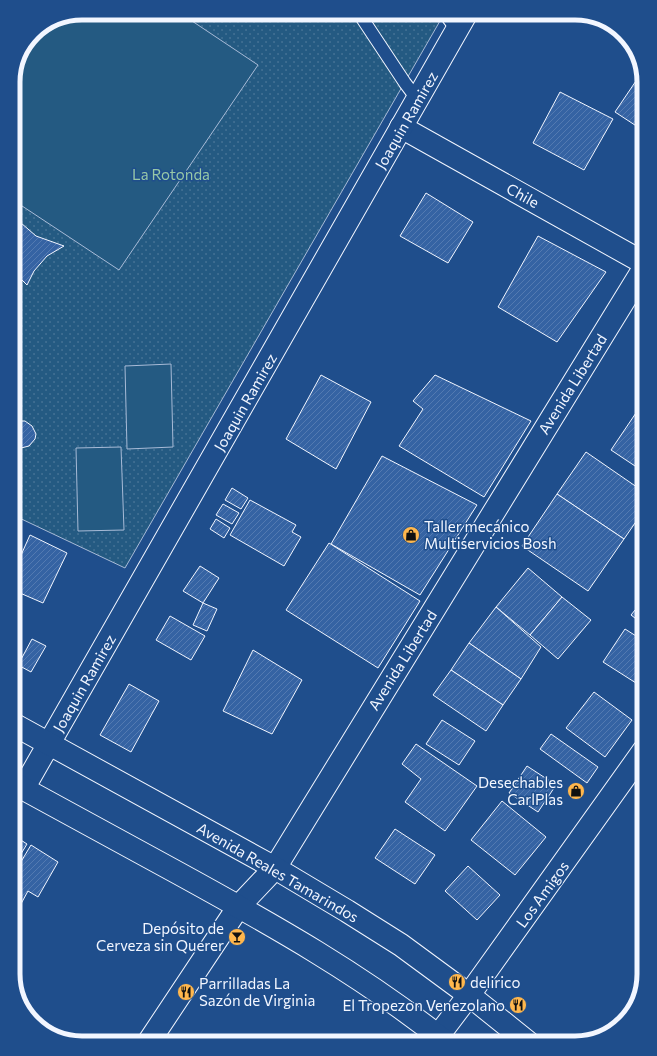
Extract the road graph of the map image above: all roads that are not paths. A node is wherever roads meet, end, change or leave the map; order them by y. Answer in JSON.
{"nodes":[{"id":1,"x":363,"y":20,"type":"edge"},
{"id":2,"x":456,"y":20,"type":"edge"},
{"id":3,"x":417,"y":99,"type":"junction"},
{"id":4,"x":401,"y":128,"type":"junction"},
{"id":5,"x":637,"y":259,"type":"edge"},
{"id":6,"x":637,"y":279,"type":"edge"},
{"id":7,"x":20,"y":728,"type":"edge"},
{"id":8,"x":50,"y":744,"type":"junction"},
{"id":9,"x":637,"y":760,"type":"edge"},
{"id":10,"x":20,"y":783,"type":"edge"},
{"id":11,"x":20,"y":787,"type":"edge"},
{"id":12,"x":275,"y":868,"type":"junction"},
{"id":13,"x":239,"y":906,"type":"junction"},
{"id":14,"x":469,"y":995,"type":"junction"},
{"id":15,"x":153,"y":1036,"type":"edge"},
{"id":16,"x":438,"y":1036,"type":"edge"},
{"id":17,"x":445,"y":1036,"type":"edge"},
{"id":18,"x":520,"y":1036,"type":"edge"}],
"edges":[{"from":1,"to":3,"type":"lane"},
{"from":2,"to":3,"type":"street","name":"Joaquin Ramirez"},
{"from":3,"to":4,"type":"street","name":"Joaquin Ramirez"},
{"from":4,"to":5,"type":"street","name":"Chile"},
{"from":4,"to":8,"type":"street","name":"Joaquin Ramirez"},
{"from":6,"to":12,"type":"street","name":"Avenida Libertad"},
{"from":7,"to":8,"type":"street","name":"Avenida Reales Tamarindos"},
{"from":8,"to":10,"type":"street","name":"Joaquin Ramirez"},
{"from":8,"to":12,"type":"street","name":"Avenida Reales Tamarindos"},
{"from":9,"to":14,"type":"street","name":"Los Amigos"},
{"from":11,"to":13,"type":"street"},
{"from":12,"to":13,"type":"street","name":"Avenida Libertad"},
{"from":12,"to":14,"type":"street","name":"Avenida Reales Tamarindos"},
{"from":13,"to":15,"type":"street","name":"Avenida Libertad"},
{"from":13,"to":16,"type":"street"},
{"from":14,"to":17,"type":"street","name":"Los Amigos"},
{"from":14,"to":18,"type":"street","name":"Avenida Reales Tamarindos"}]}
